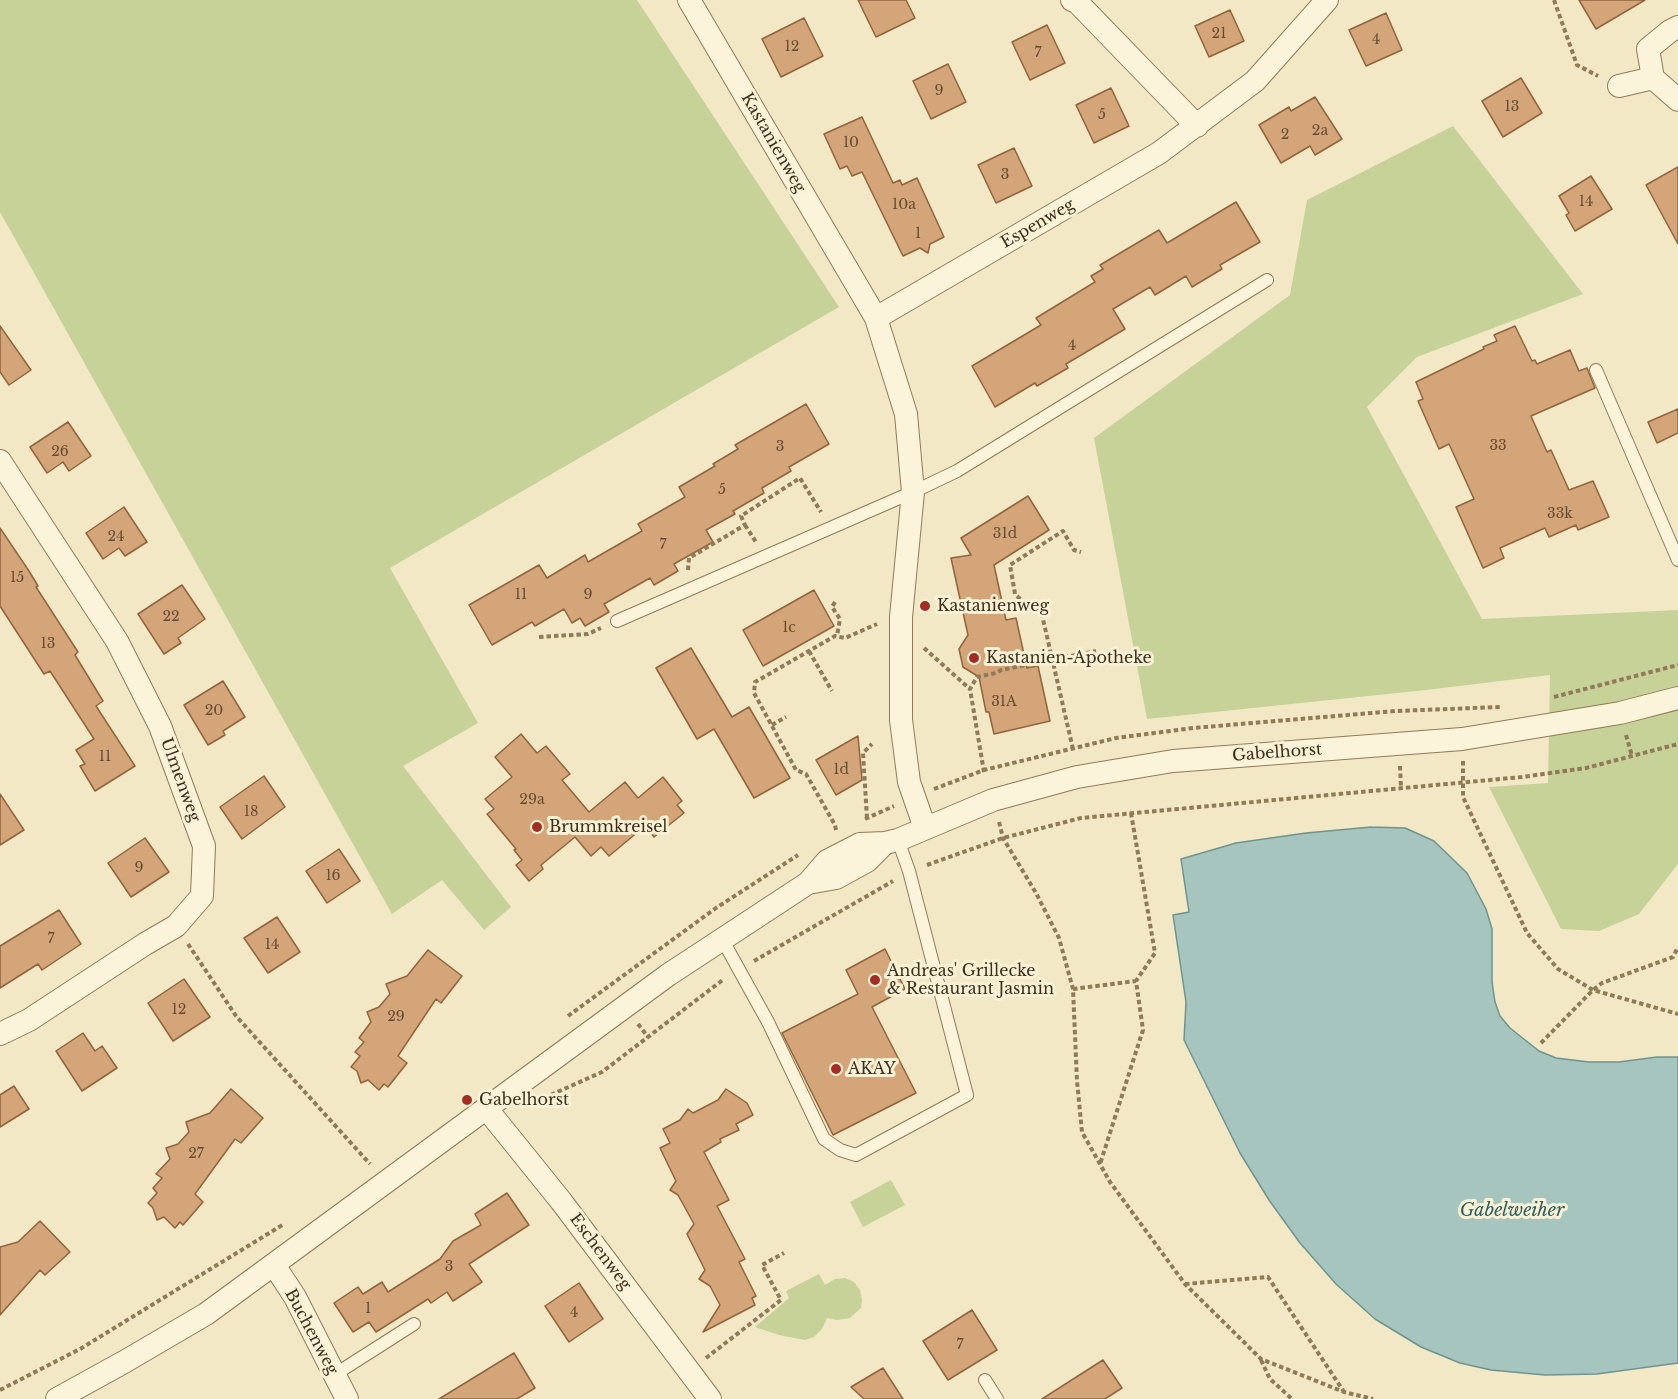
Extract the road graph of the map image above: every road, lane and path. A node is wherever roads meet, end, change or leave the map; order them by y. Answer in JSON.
{"nodes":[{"id":1,"x":689,"y":0,"type":"edge"},
{"id":2,"x":1072,"y":0,"type":"edge"},
{"id":3,"x":1327,"y":0,"type":"edge"},
{"id":4,"x":1554,"y":0,"type":"edge"},
{"id":5,"x":1678,"y":27,"type":"edge"},
{"id":6,"x":1653,"y":78,"type":"junction"},
{"id":7,"x":1619,"y":86,"type":"joint"},
{"id":8,"x":1678,"y":100,"type":"edge"},
{"id":9,"x":1197,"y":126,"type":"junction"},
{"id":10,"x":1267,"y":280,"type":"dead end"},
{"id":11,"x":876,"y":318,"type":"junction"},
{"id":12,"x":1596,"y":370,"type":"dead end"},
{"id":13,"x":0,"y":461,"type":"edge"},
{"id":14,"x":913,"y":492,"type":"junction"},
{"id":15,"x":831,"y":528,"type":"junction"},
{"id":16,"x":1081,"y":552,"type":"dead end"},
{"id":17,"x":1678,"y":560,"type":"edge"},
{"id":18,"x":697,"y":586,"type":"junction"},
{"id":19,"x":835,"y":602,"type":"dead end"},
{"id":20,"x":617,"y":621,"type":"joint"},
{"id":21,"x":901,"y":627,"type":"junction"},
{"id":22,"x":837,"y":636,"type":"junction"},
{"id":23,"x":539,"y":637,"type":"dead end"},
{"id":24,"x":809,"y":651,"type":"junction"},
{"id":25,"x":1096,"y":651,"type":"dead end"},
{"id":26,"x":1052,"y":660,"type":"junction"},
{"id":27,"x":1678,"y":665,"type":"edge"},
{"id":28,"x":970,"y":689,"type":"junction"},
{"id":29,"x":832,"y":691,"type":"dead end"},
{"id":30,"x":1552,"y":698,"type":"dead end"},
{"id":31,"x":1678,"y":698,"type":"edge"},
{"id":32,"x":1508,"y":707,"type":"dead end"},
{"id":33,"x":786,"y":717,"type":"dead end"},
{"id":34,"x":772,"y":725,"type":"junction"},
{"id":35,"x":1462,"y":739,"type":"junction"},
{"id":36,"x":872,"y":744,"type":"dead end"},
{"id":37,"x":1678,"y":744,"type":"edge"},
{"id":38,"x":1073,"y":749,"type":"junction"},
{"id":39,"x":1463,"y":783,"type":"junction"},
{"id":40,"x":993,"y":800,"type":"junction"},
{"id":41,"x":1131,"y":813,"type":"junction"},
{"id":42,"x":867,"y":818,"type":"dead end"},
{"id":43,"x":924,"y":828,"type":"junction"},
{"id":44,"x":836,"y":833,"type":"dead end"},
{"id":45,"x":1003,"y":838,"type":"junction"},
{"id":46,"x":891,"y":841,"type":"junction"},
{"id":47,"x":909,"y":871,"type":"junction"},
{"id":48,"x":176,"y":926,"type":"junction"},
{"id":49,"x":722,"y":939,"type":"junction"},
{"id":50,"x":1678,"y":947,"type":"edge"},
{"id":51,"x":740,"y":969,"type":"junction"},
{"id":52,"x":1136,"y":981,"type":"junction"},
{"id":53,"x":1073,"y":989,"type":"junction"},
{"id":54,"x":1593,"y":990,"type":"junction"},
{"id":55,"x":1678,"y":1014,"type":"edge"},
{"id":56,"x":0,"y":1034,"type":"edge"},
{"id":57,"x":1541,"y":1044,"type":"dead end"},
{"id":58,"x":538,"y":1101,"type":"dead end"},
{"id":59,"x":486,"y":1108,"type":"junction"},
{"id":60,"x":1100,"y":1164,"type":"junction"},
{"id":61,"x":370,"y":1165,"type":"dead end"},
{"id":62,"x":784,"y":1253,"type":"dead end"},
{"id":63,"x":274,"y":1265,"type":"junction"},
{"id":64,"x":1185,"y":1284,"type":"junction"},
{"id":65,"x":414,"y":1324,"type":"dead end"},
{"id":66,"x":1261,"y":1359,"type":"junction"},
{"id":67,"x":689,"y":1372,"type":"junction"},
{"id":68,"x":334,"y":1375,"type":"junction"},
{"id":69,"x":985,"y":1380,"type":"dead end"},
{"id":70,"x":1344,"y":1392,"type":"junction"},
{"id":71,"x":57,"y":1399,"type":"edge"},
{"id":72,"x":347,"y":1399,"type":"edge"},
{"id":73,"x":710,"y":1399,"type":"edge"},
{"id":74,"x":997,"y":1399,"type":"edge"},
{"id":75,"x":1292,"y":1399,"type":"edge"},
{"id":76,"x":1373,"y":1399,"type":"edge"}],
"edges":[{"from":1,"to":11,"type":"street","name":"Kastanienweg"},
{"from":2,"to":9,"type":"street"},
{"from":3,"to":9,"type":"street","name":"Espenweg"},
{"from":4,"to":7,"type":"path"},
{"from":5,"to":6,"type":"street"},
{"from":6,"to":7,"type":"street"},
{"from":6,"to":8,"type":"street"},
{"from":9,"to":11,"type":"street","name":"Espenweg"},
{"from":10,"to":14,"type":"lane"},
{"from":11,"to":14,"type":"street","name":"Kastanienweg"},
{"from":12,"to":17,"type":"lane"},
{"from":13,"to":48,"type":"street","name":"Ulmenweg"},
{"from":14,"to":15,"type":"lane"},
{"from":14,"to":21,"type":"street","name":"Kastanienweg"},
{"from":15,"to":18,"type":"lane"},
{"from":15,"to":18,"type":"path"},
{"from":16,"to":26,"type":"path"},
{"from":18,"to":20,"type":"lane"},
{"from":19,"to":22,"type":"path"},
{"from":20,"to":23,"type":"path"},
{"from":21,"to":22,"type":"path"},
{"from":21,"to":28,"type":"path"},
{"from":21,"to":43,"type":"street","name":"Kastanienweg"},
{"from":22,"to":24,"type":"path"},
{"from":24,"to":29,"type":"path"},
{"from":24,"to":34,"type":"path"},
{"from":25,"to":26,"type":"path"},
{"from":26,"to":28,"type":"path"},
{"from":26,"to":38,"type":"path"},
{"from":27,"to":30,"type":"path"},
{"from":28,"to":38,"type":"path"},
{"from":31,"to":35,"type":"street","name":"Gabelhorst"},
{"from":32,"to":38,"type":"path"},
{"from":33,"to":34,"type":"path"},
{"from":34,"to":44,"type":"path"},
{"from":35,"to":39,"type":"path"},
{"from":35,"to":40,"type":"street","name":"Gabelhorst"},
{"from":36,"to":42,"type":"path"},
{"from":37,"to":39,"type":"path"},
{"from":39,"to":41,"type":"path"},
{"from":39,"to":54,"type":"path"},
{"from":40,"to":43,"type":"street","name":"Gabelhorst"},
{"from":40,"to":45,"type":"path"},
{"from":41,"to":45,"type":"path"},
{"from":41,"to":52,"type":"path"},
{"from":43,"to":46,"type":"street","name":"Gabelhorst"},
{"from":45,"to":47,"type":"path"},
{"from":45,"to":53,"type":"path"},
{"from":46,"to":47,"type":"lane"},
{"from":46,"to":49,"type":"street","name":"Gabelhorst"},
{"from":47,"to":51,"type":"path"},
{"from":47,"to":51,"type":"lane"},
{"from":48,"to":56,"type":"street","name":"Ulmenweg"},
{"from":48,"to":61,"type":"path"},
{"from":49,"to":51,"type":"lane"},
{"from":49,"to":59,"type":"street","name":"Gabelhorst"},
{"from":50,"to":54,"type":"path"},
{"from":51,"to":58,"type":"path"},
{"from":52,"to":53,"type":"path"},
{"from":52,"to":60,"type":"path"},
{"from":53,"to":60,"type":"path"},
{"from":54,"to":55,"type":"path"},
{"from":54,"to":57,"type":"path"},
{"from":59,"to":63,"type":"street","name":"Gabelhorst"},
{"from":59,"to":67,"type":"street","name":"Eschenweg"},
{"from":60,"to":64,"type":"path"},
{"from":62,"to":67,"type":"path"},
{"from":63,"to":68,"type":"street","name":"Buchenweg"},
{"from":63,"to":71,"type":"street","name":"Gabelhorst"},
{"from":64,"to":66,"type":"path"},
{"from":64,"to":70,"type":"path"},
{"from":65,"to":68,"type":"lane"},
{"from":66,"to":70,"type":"path"},
{"from":66,"to":75,"type":"path"},
{"from":67,"to":73,"type":"street","name":"Eschenweg"},
{"from":68,"to":72,"type":"street","name":"Buchenweg"},
{"from":69,"to":74,"type":"lane"},
{"from":70,"to":76,"type":"path"}]}
